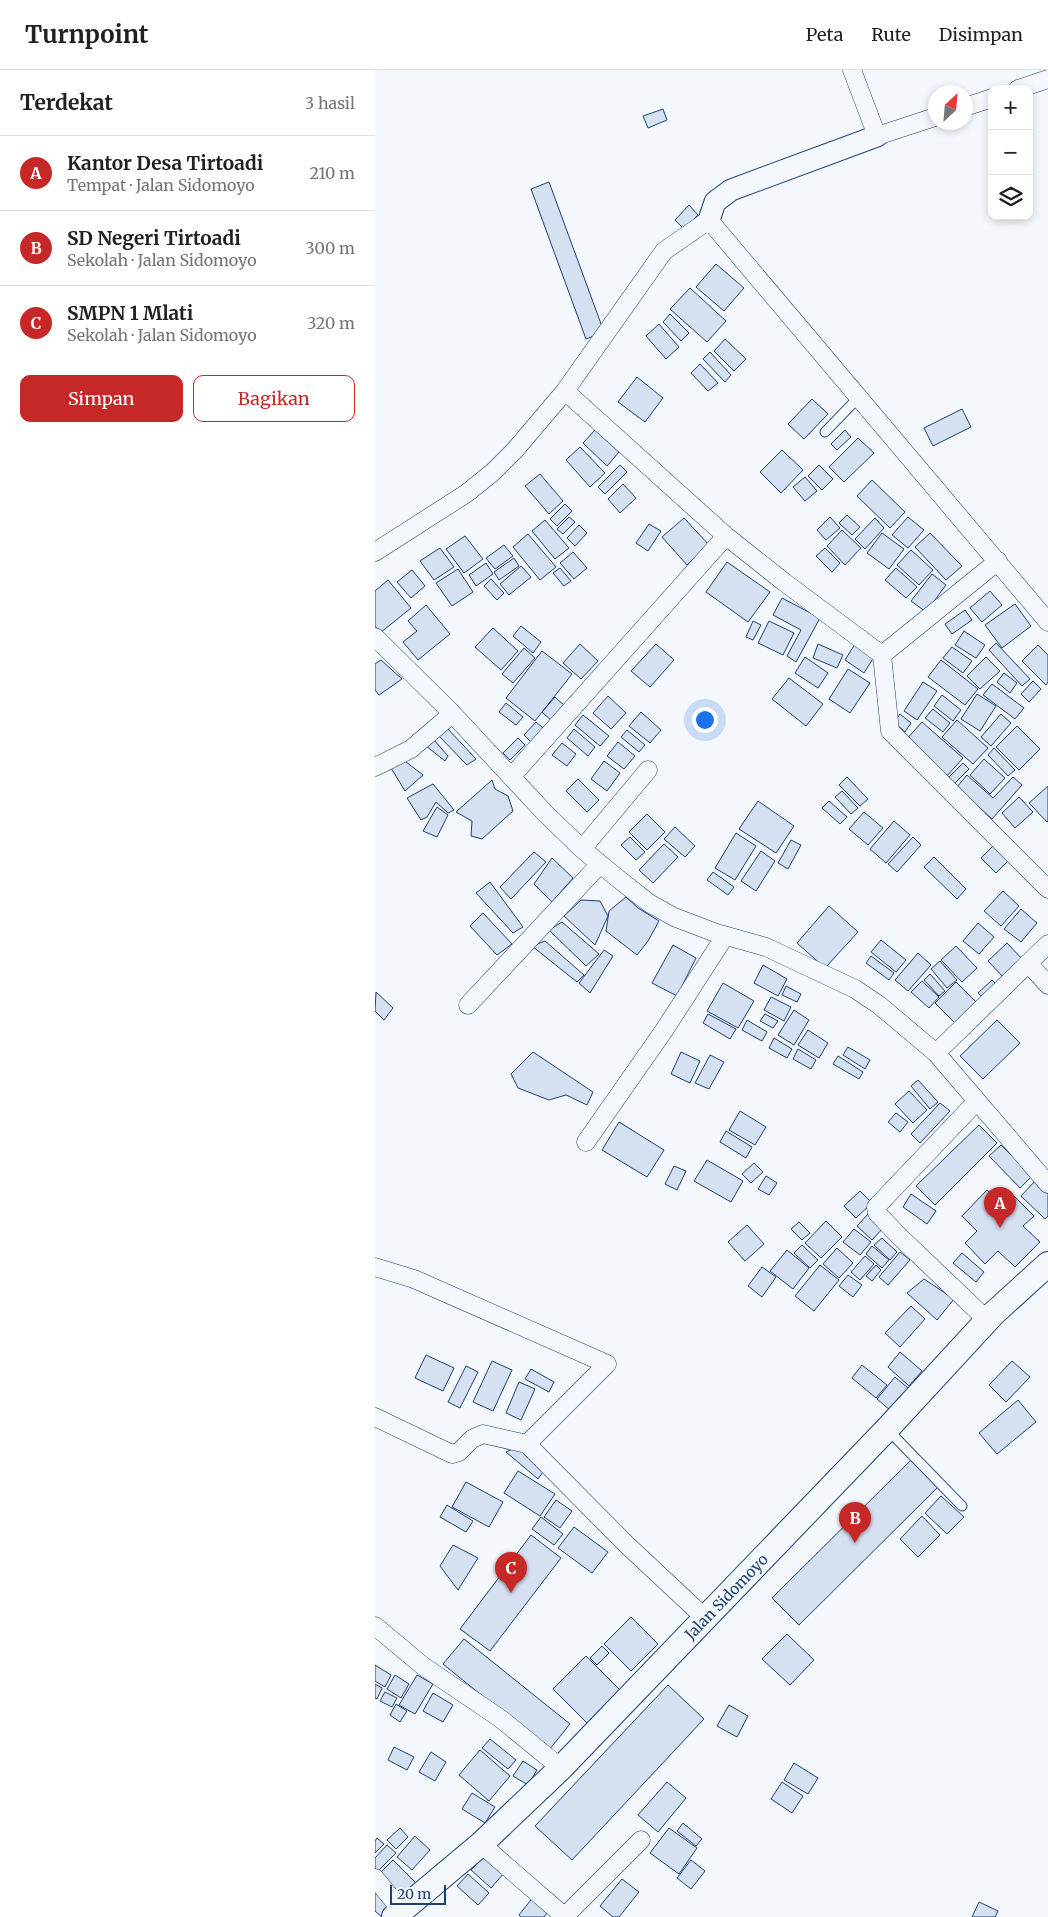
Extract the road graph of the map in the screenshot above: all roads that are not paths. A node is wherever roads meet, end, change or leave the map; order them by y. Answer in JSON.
{"nodes":[{"id":1,"x":852,"y":70,"type":"edge"},
{"id":2,"x":1048,"y":79,"type":"edge"},
{"id":3,"x":1030,"y":85,"type":"edge"},
{"id":4,"x":988,"y":99,"type":"edge"},
{"id":5,"x":973,"y":104,"type":"edge"},
{"id":6,"x":928,"y":119,"type":"edge"},
{"id":7,"x":877,"y":136,"type":"junction"},
{"id":8,"x":709,"y":220,"type":"junction"},
{"id":9,"x":565,"y":391,"type":"junction"},
{"id":10,"x":859,"y":398,"type":"junction"},
{"id":11,"x":825,"y":432,"type":"dead end"},
{"id":12,"x":726,"y":536,"type":"junction"},
{"id":13,"x":375,"y":552,"type":"edge"},
{"id":14,"x":998,"y":561,"type":"junction"},
{"id":15,"x":1048,"y":622,"type":"edge"},
{"id":16,"x":375,"y":637,"type":"edge"},
{"id":17,"x":882,"y":655,"type":"junction"},
{"id":18,"x":453,"y":714,"type":"junction"},
{"id":19,"x":375,"y":767,"type":"edge"},
{"id":20,"x":648,"y":770,"type":"dead end"},
{"id":21,"x":511,"y":777,"type":"junction"},
{"id":22,"x":582,"y":849,"type":"junction"},
{"id":23,"x":600,"y":864,"type":"junction"},
{"id":24,"x":1048,"y":889,"type":"edge"},
{"id":25,"x":725,"y":936,"type":"junction"},
{"id":26,"x":1048,"y":944,"type":"edge"},
{"id":27,"x":1028,"y":963,"type":"junction"},
{"id":28,"x":1048,"y":985,"type":"edge"},
{"id":29,"x":468,"y":1005,"type":"dead end"},
{"id":30,"x":935,"y":1053,"type":"junction"},
{"id":31,"x":976,"y":1102,"type":"junction"},
{"id":32,"x":586,"y":1142,"type":"dead end"},
{"id":33,"x":1048,"y":1184,"type":"edge"},
{"id":34,"x":1048,"y":1264,"type":"edge"},
{"id":35,"x":375,"y":1267,"type":"edge"},
{"id":36,"x":987,"y":1320,"type":"junction"},
{"id":37,"x":375,"y":1417,"type":"edge"},
{"id":38,"x":887,"y":1429,"type":"junction"},
{"id":39,"x":527,"y":1444,"type":"junction"},
{"id":40,"x":962,"y":1506,"type":"dead end"},
{"id":41,"x":704,"y":1617,"type":"junction"},
{"id":42,"x":375,"y":1626,"type":"edge"},
{"id":43,"x":561,"y":1768,"type":"junction"},
{"id":44,"x":641,"y":1840,"type":"dead end"},
{"id":45,"x":481,"y":1844,"type":"junction"},
{"id":46,"x":375,"y":1878,"type":"edge"},
{"id":47,"x":397,"y":1914,"type":"edge"},
{"id":48,"x":565,"y":1917,"type":"edge"}],
"edges":[{"from":1,"to":7,"type":"street"},
{"from":2,"to":3,"type":"street"},
{"from":4,"to":5,"type":"street"},
{"from":6,"to":7,"type":"street"},
{"from":7,"to":8,"type":"street"},
{"from":8,"to":9,"type":"street"},
{"from":8,"to":10,"type":"street"},
{"from":9,"to":12,"type":"street"},
{"from":9,"to":13,"type":"street"},
{"from":10,"to":11,"type":"lane"},
{"from":10,"to":14,"type":"street"},
{"from":12,"to":17,"type":"street"},
{"from":12,"to":21,"type":"street"},
{"from":14,"to":15,"type":"street"},
{"from":14,"to":17,"type":"street"},
{"from":16,"to":18,"type":"street"},
{"from":17,"to":24,"type":"street"},
{"from":18,"to":19,"type":"street"},
{"from":18,"to":21,"type":"street"},
{"from":20,"to":22,"type":"street"},
{"from":21,"to":22,"type":"street"},
{"from":22,"to":23,"type":"street"},
{"from":23,"to":25,"type":"street"},
{"from":23,"to":29,"type":"street"},
{"from":25,"to":30,"type":"street"},
{"from":25,"to":32,"type":"street"},
{"from":26,"to":27,"type":"street"},
{"from":27,"to":28,"type":"street"},
{"from":27,"to":30,"type":"street"},
{"from":30,"to":31,"type":"street"},
{"from":31,"to":33,"type":"street"},
{"from":31,"to":36,"type":"street"},
{"from":34,"to":36,"type":"main road","name":"Jalan Sidomoyo"},
{"from":35,"to":39,"type":"street"},
{"from":36,"to":38,"type":"main road","name":"Jalan Sidomoyo"},
{"from":37,"to":39,"type":"street"},
{"from":38,"to":40,"type":"lane"},
{"from":38,"to":41,"type":"main road","name":"Jalan Sidomoyo"},
{"from":39,"to":41,"type":"street"},
{"from":41,"to":43,"type":"main road","name":"Jalan Sidomoyo"},
{"from":42,"to":43,"type":"street"},
{"from":43,"to":45,"type":"main road","name":"Jalan Sidomoyo"},
{"from":44,"to":48,"type":"street"},
{"from":45,"to":47,"type":"main road","name":"Jalan Sidomoyo"},
{"from":45,"to":48,"type":"street"},
{"from":46,"to":47,"type":"street"}]}
